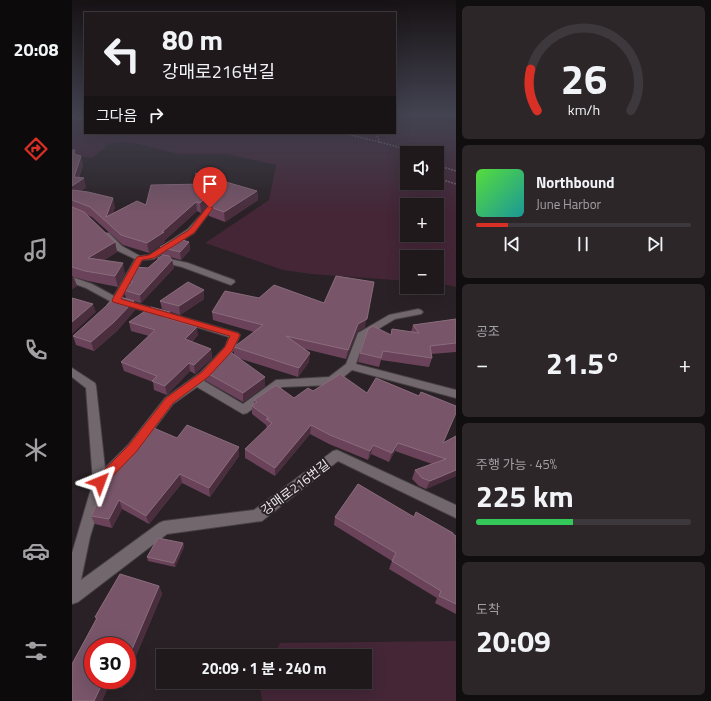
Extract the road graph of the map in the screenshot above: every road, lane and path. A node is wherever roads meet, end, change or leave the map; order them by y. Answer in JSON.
{"nodes":[{"id":1,"x":444,"y":167,"type":"edge"},
{"id":2,"x":456,"y":171,"type":"edge"},
{"id":3,"x":444,"y":180,"type":"edge"},
{"id":4,"x":456,"y":184,"type":"edge"},
{"id":5,"x":210,"y":208,"type":"edge"},
{"id":6,"x":100,"y":228,"type":"edge"},
{"id":7,"x":151,"y":256,"type":"junction"},
{"id":8,"x":140,"y":258,"type":"junction"},
{"id":9,"x":72,"y":280,"type":"edge"},
{"id":10,"x":231,"y":282,"type":"dead end"},
{"id":11,"x":116,"y":300,"type":"junction"},
{"id":12,"x":105,"y":310,"type":"edge"},
{"id":13,"x":418,"y":312,"type":"dead end"},
{"id":14,"x":350,"y":366,"type":"junction"},
{"id":15,"x":72,"y":372,"type":"edge"},
{"id":16,"x":196,"y":381,"type":"junction"},
{"id":17,"x":456,"y":394,"type":"edge"},
{"id":18,"x":100,"y":482,"type":"junction"},
{"id":19,"x":456,"y":512,"type":"edge"},
{"id":20,"x":72,"y":586,"type":"edge"},
{"id":21,"x":72,"y":596,"type":"edge"}],
"edges":[{"from":1,"to":2,"type":"path"},
{"from":3,"to":4,"type":"path"},
{"from":5,"to":7,"type":"street"},
{"from":6,"to":8,"type":"street"},
{"from":7,"to":8,"type":"street"},
{"from":7,"to":10,"type":"street"},
{"from":8,"to":11,"type":"street"},
{"from":9,"to":11,"type":"street"},
{"from":11,"to":12,"type":"street"},
{"from":11,"to":16,"type":"street"},
{"from":13,"to":14,"type":"street"},
{"from":14,"to":16,"type":"street"},
{"from":14,"to":17,"type":"street"},
{"from":15,"to":18,"type":"street"},
{"from":16,"to":18,"type":"street"},
{"from":18,"to":20,"type":"street"},
{"from":19,"to":21,"type":"street","name":"강매로216번길"}]}
